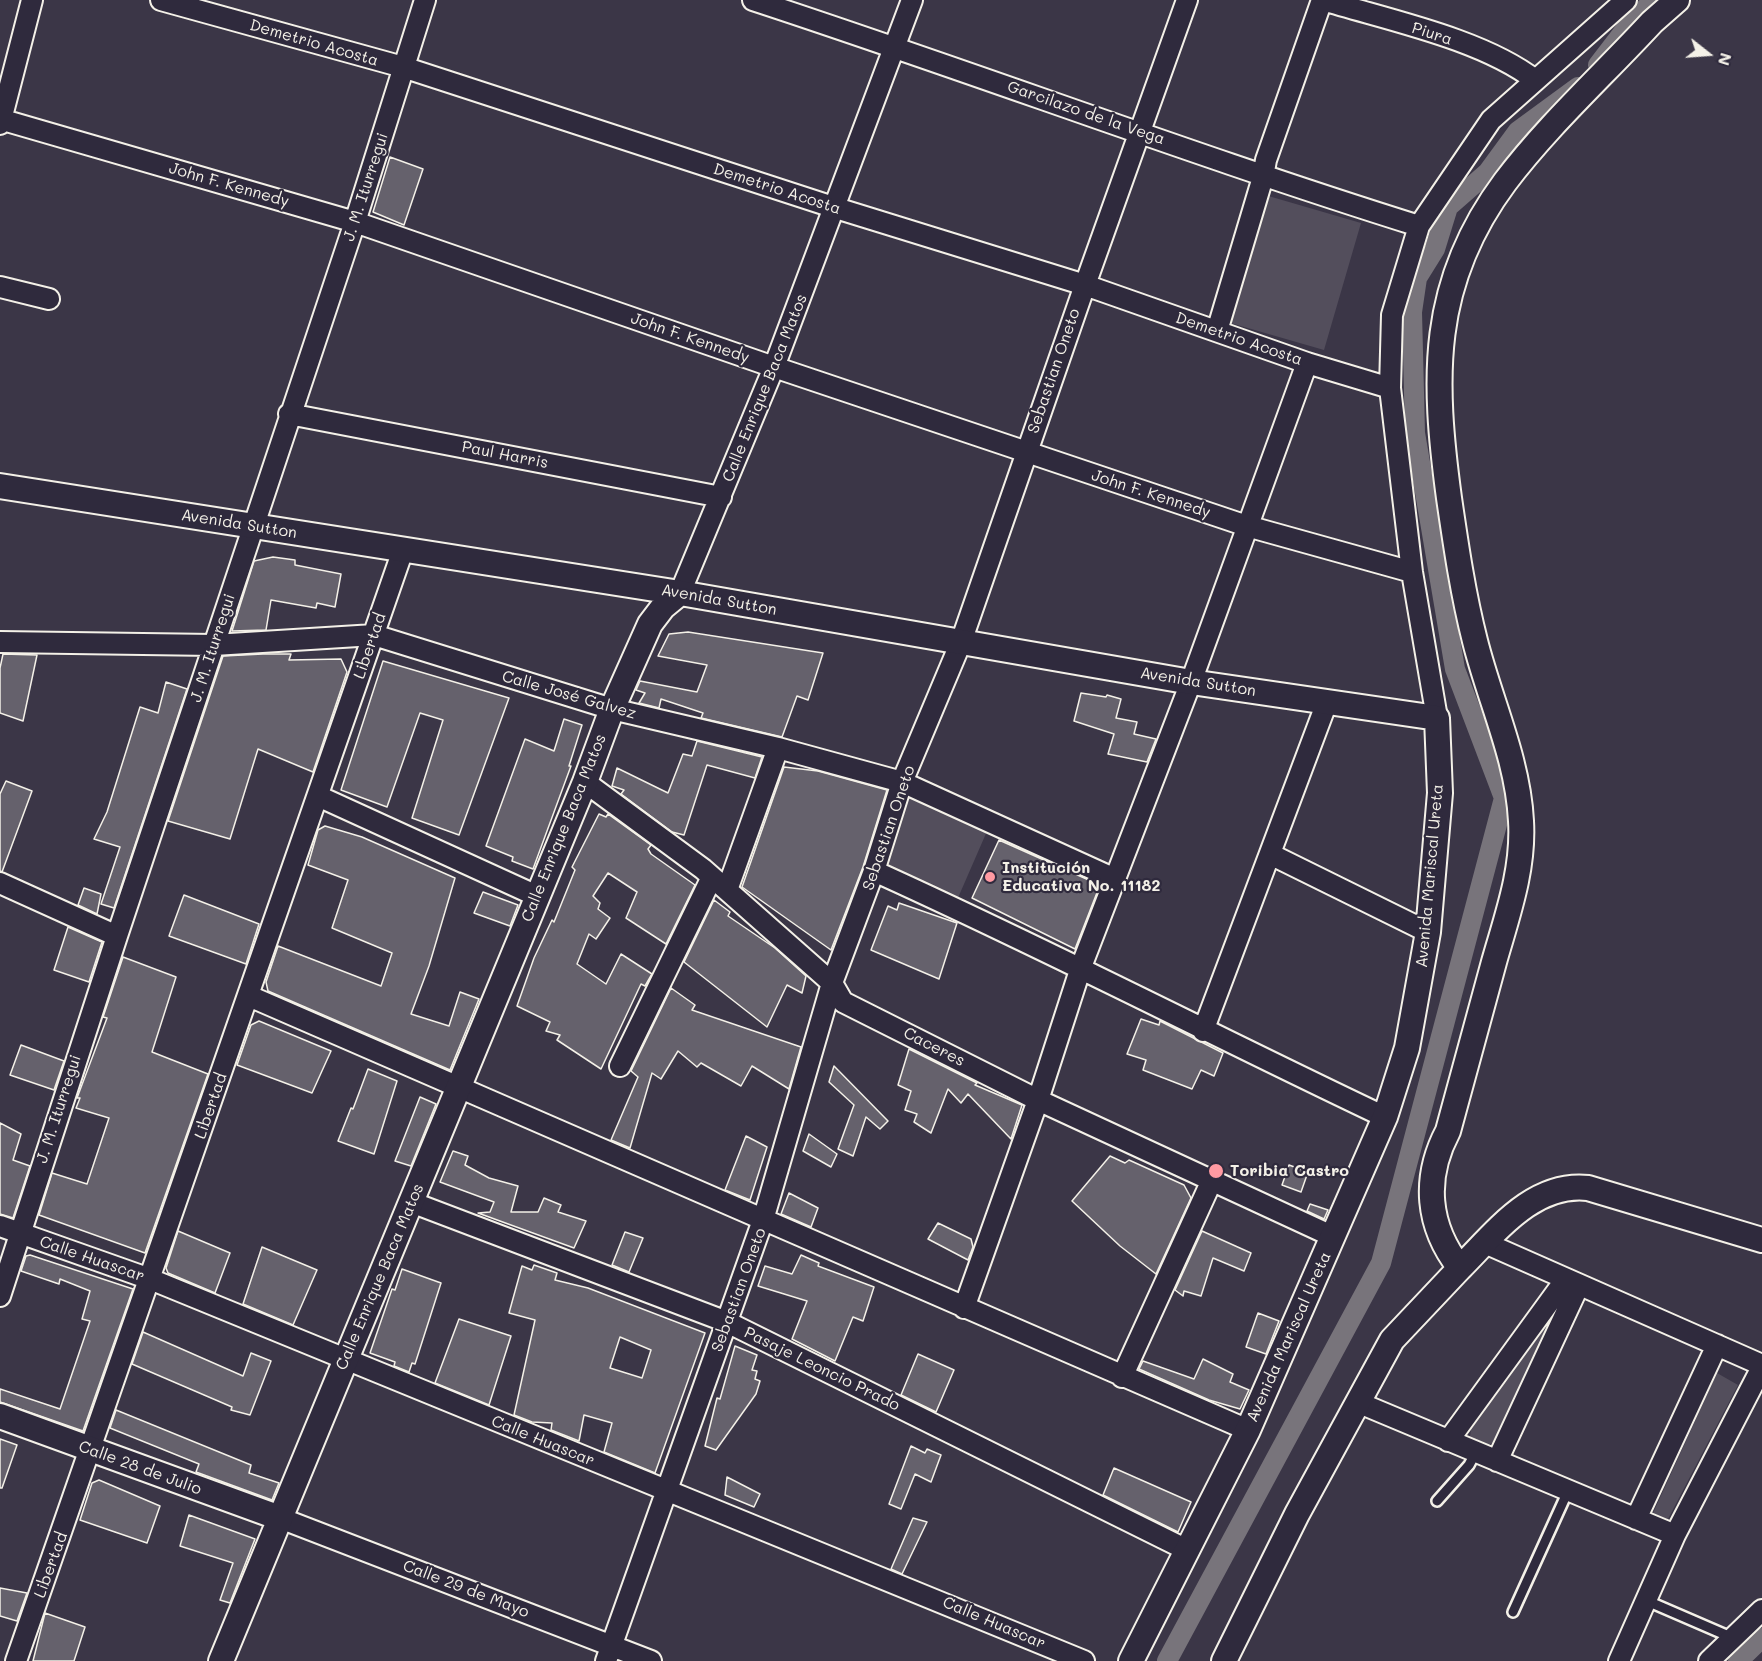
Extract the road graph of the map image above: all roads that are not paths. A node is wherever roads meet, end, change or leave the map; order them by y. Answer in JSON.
{"nodes":[{"id":1,"x":32,"y":0,"type":"edge"},
{"id":2,"x":161,"y":0,"type":"edge"},
{"id":3,"x":425,"y":0,"type":"edge"},
{"id":4,"x":753,"y":0,"type":"edge"},
{"id":5,"x":912,"y":0,"type":"edge"},
{"id":6,"x":1187,"y":0,"type":"edge"},
{"id":7,"x":1322,"y":0,"type":"edge"},
{"id":8,"x":1626,"y":0,"type":"edge"},
{"id":9,"x":1677,"y":0,"type":"edge"},
{"id":10,"x":894,"y":46,"type":"junction"},
{"id":11,"x":403,"y":68,"type":"junction"},
{"id":12,"x":1535,"y":80,"type":"junction"},
{"id":13,"x":0,"y":120,"type":"edge"},
{"id":14,"x":1140,"y":131,"type":"junction"},
{"id":15,"x":1263,"y":177,"type":"junction"},
{"id":16,"x":836,"y":208,"type":"junction"},
{"id":17,"x":355,"y":222,"type":"junction"},
{"id":18,"x":1419,"y":225,"type":"junction"},
{"id":19,"x":1084,"y":285,"type":"junction"},
{"id":20,"x":0,"y":287,"type":"edge"},
{"id":21,"x":49,"y":299,"type":"dead end"},
{"id":22,"x":1217,"y":332,"type":"junction"},
{"id":23,"x":1307,"y":363,"type":"junction"},
{"id":24,"x":774,"y":367,"type":"junction"},
{"id":25,"x":1390,"y":388,"type":"junction"},
{"id":26,"x":289,"y":414,"type":"junction"},
{"id":27,"x":1026,"y":453,"type":"junction"},
{"id":28,"x":0,"y":486,"type":"edge"},
{"id":29,"x":721,"y":497,"type":"junction"},
{"id":30,"x":1247,"y":526,"type":"junction"},
{"id":31,"x":254,"y":527,"type":"junction"},
{"id":32,"x":403,"y":550,"type":"junction"},
{"id":33,"x":1412,"y":572,"type":"junction"},
{"id":34,"x":680,"y":593,"type":"junction"},
{"id":35,"x":374,"y":635,"type":"junction"},
{"id":36,"x":0,"y":642,"type":"edge"},
{"id":37,"x":962,"y":642,"type":"junction"},
{"id":38,"x":214,"y":645,"type":"junction"},
{"id":39,"x":1191,"y":682,"type":"junction"},
{"id":40,"x":1327,"y":702,"type":"junction"},
{"id":41,"x":612,"y":709,"type":"junction"},
{"id":42,"x":1437,"y":718,"type":"junction"},
{"id":43,"x":778,"y":748,"type":"junction"},
{"id":44,"x":585,"y":782,"type":"junction"},
{"id":45,"x":902,"y":783,"type":"junction"},
{"id":46,"x":318,"y":796,"type":"junction"},
{"id":47,"x":1270,"y":854,"type":"junction"},
{"id":48,"x":874,"y":871,"type":"junction"},
{"id":49,"x":712,"y":877,"type":"junction"},
{"id":50,"x":1115,"y":879,"type":"junction"},
{"id":51,"x":0,"y":883,"type":"edge"},
{"id":52,"x":727,"y":890,"type":"junction"},
{"id":53,"x":537,"y":896,"type":"junction"},
{"id":54,"x":1428,"y":932,"type":"junction"},
{"id":55,"x":117,"y":936,"type":"junction"},
{"id":56,"x":1081,"y":967,"type":"junction"},
{"id":57,"x":832,"y":983,"type":"junction"},
{"id":58,"x":249,"y":996,"type":"junction"},
{"id":59,"x":1203,"y":1030,"type":"junction"},
{"id":60,"x":620,"y":1066,"type":"dead end"},
{"id":61,"x":459,"y":1088,"type":"junction"},
{"id":62,"x":1038,"y":1100,"type":"junction"},
{"id":63,"x":1385,"y":1117,"type":"junction"},
{"id":64,"x":1213,"y":1179,"type":"junction"},
{"id":65,"x":411,"y":1202,"type":"junction"},
{"id":66,"x":763,"y":1220,"type":"junction"},
{"id":67,"x":0,"y":1226,"type":"edge"},
{"id":68,"x":18,"y":1234,"type":"junction"},
{"id":69,"x":1334,"y":1236,"type":"junction"},
{"id":70,"x":1762,"y":1240,"type":"edge"},
{"id":71,"x":1485,"y":1243,"type":"junction"},
{"id":72,"x":1460,"y":1268,"type":"junction"},
{"id":73,"x":150,"y":1280,"type":"junction"},
{"id":74,"x":1573,"y":1282,"type":"junction"},
{"id":75,"x":0,"y":1296,"type":"edge"},
{"id":76,"x":964,"y":1308,"type":"junction"},
{"id":77,"x":728,"y":1322,"type":"junction"},
{"id":78,"x":1717,"y":1345,"type":"junction"},
{"id":79,"x":345,"y":1361,"type":"junction"},
{"id":80,"x":1762,"y":1366,"type":"edge"},
{"id":81,"x":1122,"y":1377,"type":"junction"},
{"id":82,"x":1357,"y":1402,"type":"junction"},
{"id":83,"x":0,"y":1416,"type":"edge"},
{"id":84,"x":1248,"y":1430,"type":"junction"},
{"id":85,"x":1448,"y":1441,"type":"junction"},
{"id":86,"x":91,"y":1450,"type":"junction"},
{"id":87,"x":1476,"y":1452,"type":"junction"},
{"id":88,"x":1497,"y":1461,"type":"junction"},
{"id":89,"x":665,"y":1491,"type":"junction"},
{"id":90,"x":1568,"y":1491,"type":"junction"},
{"id":91,"x":1437,"y":1501,"type":"dead end"},
{"id":92,"x":280,"y":1518,"type":"junction"},
{"id":93,"x":1636,"y":1519,"type":"junction"},
{"id":94,"x":1675,"y":1535,"type":"junction"},
{"id":95,"x":1187,"y":1550,"type":"junction"},
{"id":96,"x":1646,"y":1600,"type":"junction"},
{"id":97,"x":1762,"y":1610,"type":"edge"},
{"id":98,"x":1513,"y":1612,"type":"dead end"},
{"id":99,"x":1733,"y":1638,"type":"junction"},
{"id":100,"x":609,"y":1653,"type":"edge"},
{"id":101,"x":16,"y":1661,"type":"edge"},
{"id":102,"x":221,"y":1661,"type":"edge"},
{"id":103,"x":651,"y":1661,"type":"edge"},
{"id":104,"x":1084,"y":1661,"type":"edge"},
{"id":105,"x":1131,"y":1661,"type":"edge"},
{"id":106,"x":1224,"y":1661,"type":"edge"},
{"id":107,"x":1619,"y":1661,"type":"edge"},
{"id":108,"x":1709,"y":1661,"type":"edge"}],
"edges":[{"from":1,"to":13,"type":"street"},
{"from":2,"to":11,"type":"street","name":"Demetrio Acosta"},
{"from":3,"to":11,"type":"street","name":"J. M. Iturregui"},
{"from":4,"to":10,"type":"street","name":"Garcilazo de la Vega"},
{"from":5,"to":10,"type":"street","name":"Calle Enrique Baca Matos"},
{"from":6,"to":14,"type":"street","name":"Sebastian Oneto"},
{"from":7,"to":12,"type":"street","name":"Piura"},
{"from":7,"to":15,"type":"street"},
{"from":8,"to":12,"type":"street","name":"Avenida Mariscal Ureta"},
{"from":9,"to":72,"type":"street"},
{"from":10,"to":14,"type":"street","name":"Garcilazo de la Vega"},
{"from":10,"to":16,"type":"street","name":"Calle Enrique Baca Matos"},
{"from":11,"to":16,"type":"street","name":"Demetrio Acosta"},
{"from":11,"to":17,"type":"street","name":"J. M. Iturregui"},
{"from":12,"to":18,"type":"street","name":"Avenida Mariscal Ureta"},
{"from":13,"to":17,"type":"street","name":"John F. Kennedy"},
{"from":14,"to":15,"type":"street","name":"Garcilazo de la Vega"},
{"from":14,"to":19,"type":"street","name":"Sebastian Oneto"},
{"from":15,"to":18,"type":"street","name":"Garcilazo de la Vega"},
{"from":15,"to":22,"type":"street"},
{"from":16,"to":19,"type":"street","name":"Demetrio Acosta"},
{"from":16,"to":24,"type":"street","name":"Calle Enrique Baca Matos"},
{"from":17,"to":24,"type":"street","name":"John F. Kennedy"},
{"from":17,"to":26,"type":"street","name":"J. M. Iturregui"},
{"from":18,"to":25,"type":"street","name":"Avenida Mariscal Ureta"},
{"from":19,"to":22,"type":"street","name":"Demetrio Acosta"},
{"from":19,"to":27,"type":"street","name":"Sebastian Oneto"},
{"from":20,"to":21,"type":"street"},
{"from":22,"to":23,"type":"street","name":"Demetrio Acosta"},
{"from":23,"to":25,"type":"street","name":"Demetrio Acosta"},
{"from":23,"to":30,"type":"street"},
{"from":24,"to":27,"type":"street","name":"John F. Kennedy"},
{"from":24,"to":29,"type":"street","name":"Calle Enrique Baca Matos"},
{"from":25,"to":33,"type":"street","name":"Avenida Mariscal Ureta"},
{"from":26,"to":29,"type":"street","name":"Paul Harris"},
{"from":26,"to":31,"type":"street","name":"J. M. Iturregui"},
{"from":27,"to":30,"type":"street","name":"John F. Kennedy"},
{"from":27,"to":37,"type":"street","name":"Sebastian Oneto"},
{"from":28,"to":31,"type":"street","name":"Avenida Sutton"},
{"from":29,"to":34,"type":"street","name":"Calle Enrique Baca Matos"},
{"from":30,"to":33,"type":"street","name":"John F. Kennedy"},
{"from":30,"to":39,"type":"street"},
{"from":31,"to":32,"type":"street","name":"Avenida Sutton"},
{"from":31,"to":38,"type":"street","name":"J. M. Iturregui"},
{"from":32,"to":34,"type":"street","name":"Avenida Sutton"},
{"from":32,"to":35,"type":"street","name":"Libertad"},
{"from":33,"to":42,"type":"street","name":"Avenida Mariscal Ureta"},
{"from":34,"to":37,"type":"street","name":"Avenida Sutton"},
{"from":34,"to":41,"type":"street","name":"Calle Enrique Baca Matos"},
{"from":35,"to":38,"type":"street","name":"Calle José Galvez"},
{"from":35,"to":41,"type":"street","name":"Calle José Galvez"},
{"from":35,"to":46,"type":"street","name":"Libertad"},
{"from":36,"to":38,"type":"street","name":"Calle José Galvez"},
{"from":37,"to":39,"type":"street","name":"Avenida Sutton"},
{"from":37,"to":45,"type":"street","name":"Sebastian Oneto"},
{"from":38,"to":55,"type":"street","name":"J. M. Iturregui"},
{"from":39,"to":40,"type":"street","name":"Avenida Sutton"},
{"from":39,"to":50,"type":"street"},
{"from":40,"to":42,"type":"street","name":"Avenida Sutton"},
{"from":40,"to":47,"type":"street"},
{"from":41,"to":43,"type":"street","name":"Calle José Galvez"},
{"from":41,"to":44,"type":"street","name":"Calle Enrique Baca Matos"},
{"from":42,"to":54,"type":"street","name":"Avenida Mariscal Ureta"},
{"from":43,"to":45,"type":"street","name":"Calle José Galvez"},
{"from":43,"to":52,"type":"street"},
{"from":44,"to":49,"type":"street","name":"Caceres"},
{"from":44,"to":53,"type":"street","name":"Calle Enrique Baca Matos"},
{"from":45,"to":48,"type":"street","name":"Sebastian Oneto"},
{"from":45,"to":50,"type":"street","name":"Calle José Galvez"},
{"from":46,"to":53,"type":"street"},
{"from":46,"to":58,"type":"street","name":"Libertad"},
{"from":47,"to":54,"type":"street"},
{"from":47,"to":59,"type":"street"},
{"from":48,"to":56,"type":"street"},
{"from":48,"to":57,"type":"street","name":"Sebastian Oneto"},
{"from":49,"to":52,"type":"street","name":"Caceres"},
{"from":49,"to":60,"type":"street"},
{"from":50,"to":56,"type":"street"},
{"from":51,"to":55,"type":"street"},
{"from":52,"to":57,"type":"street","name":"Caceres"},
{"from":53,"to":61,"type":"street","name":"Calle Enrique Baca Matos"},
{"from":54,"to":63,"type":"street","name":"Avenida Mariscal Ureta"},
{"from":55,"to":68,"type":"street","name":"J. M. Iturregui"},
{"from":56,"to":59,"type":"street"},
{"from":56,"to":62,"type":"street"},
{"from":57,"to":62,"type":"street","name":"Caceres"},
{"from":57,"to":66,"type":"street","name":"Sebastian Oneto"},
{"from":58,"to":61,"type":"street"},
{"from":58,"to":73,"type":"street","name":"Libertad"},
{"from":59,"to":63,"type":"street"},
{"from":61,"to":65,"type":"street","name":"Calle Enrique Baca Matos"},
{"from":61,"to":66,"type":"street"},
{"from":62,"to":64,"type":"street","name":"Caceres"},
{"from":62,"to":76,"type":"street"},
{"from":63,"to":69,"type":"street","name":"Avenida Mariscal Ureta"},
{"from":64,"to":69,"type":"street","name":"Caceres"},
{"from":64,"to":81,"type":"street"},
{"from":65,"to":77,"type":"street","name":"Pasaje Leoncio Prado"},
{"from":65,"to":79,"type":"street","name":"Calle Enrique Baca Matos"},
{"from":66,"to":76,"type":"street"},
{"from":66,"to":77,"type":"street","name":"Sebastian Oneto"},
{"from":67,"to":68,"type":"street","name":"Calle Huascar"},
{"from":68,"to":73,"type":"street","name":"Calle Huascar"},
{"from":68,"to":75,"type":"street","name":"J. M. Iturregui"},
{"from":69,"to":84,"type":"street","name":"Avenida Mariscal Ureta"},
{"from":70,"to":71,"type":"street"},
{"from":71,"to":72,"type":"street"},
{"from":71,"to":74,"type":"street"},
{"from":72,"to":82,"type":"street"},
{"from":73,"to":79,"type":"street","name":"Calle Huascar"},
{"from":73,"to":86,"type":"street","name":"Libertad"},
{"from":74,"to":78,"type":"street"},
{"from":74,"to":85,"type":"street"},
{"from":74,"to":88,"type":"street"},
{"from":76,"to":81,"type":"street"},
{"from":77,"to":89,"type":"street","name":"Sebastian Oneto"},
{"from":77,"to":95,"type":"street","name":"Pasaje Leoncio Prado"},
{"from":78,"to":80,"type":"street"},
{"from":78,"to":93,"type":"street"},
{"from":79,"to":89,"type":"street","name":"Calle Huascar"},
{"from":79,"to":92,"type":"street","name":"Calle Enrique Baca Matos"},
{"from":80,"to":94,"type":"street"},
{"from":81,"to":84,"type":"street"},
{"from":82,"to":85,"type":"street"},
{"from":82,"to":106,"type":"street"},
{"from":83,"to":86,"type":"street","name":"Calle 28 de Julio"},
{"from":84,"to":95,"type":"street","name":"Avenida Mariscal Ureta"},
{"from":85,"to":87,"type":"street"},
{"from":86,"to":92,"type":"street","name":"Calle 28 de Julio"},
{"from":86,"to":101,"type":"street","name":"Libertad"},
{"from":87,"to":88,"type":"street"},
{"from":87,"to":91,"type":"lane"},
{"from":88,"to":90,"type":"street"},
{"from":89,"to":100,"type":"street","name":"Sebastian Oneto"},
{"from":89,"to":104,"type":"street","name":"Calle Huascar"},
{"from":90,"to":93,"type":"street"},
{"from":90,"to":98,"type":"lane"},
{"from":92,"to":100,"type":"street","name":"Calle 29 de Mayo"},
{"from":92,"to":102,"type":"street","name":"Calle Enrique Baca Matos"},
{"from":93,"to":94,"type":"street"},
{"from":94,"to":96,"type":"street"},
{"from":95,"to":105,"type":"street","name":"Avenida Mariscal Ureta"},
{"from":96,"to":99,"type":"lane"},
{"from":96,"to":107,"type":"street"},
{"from":97,"to":99,"type":"street"},
{"from":99,"to":108,"type":"street"},
{"from":100,"to":103,"type":"street","name":"Calle 29 de Mayo"}]}
